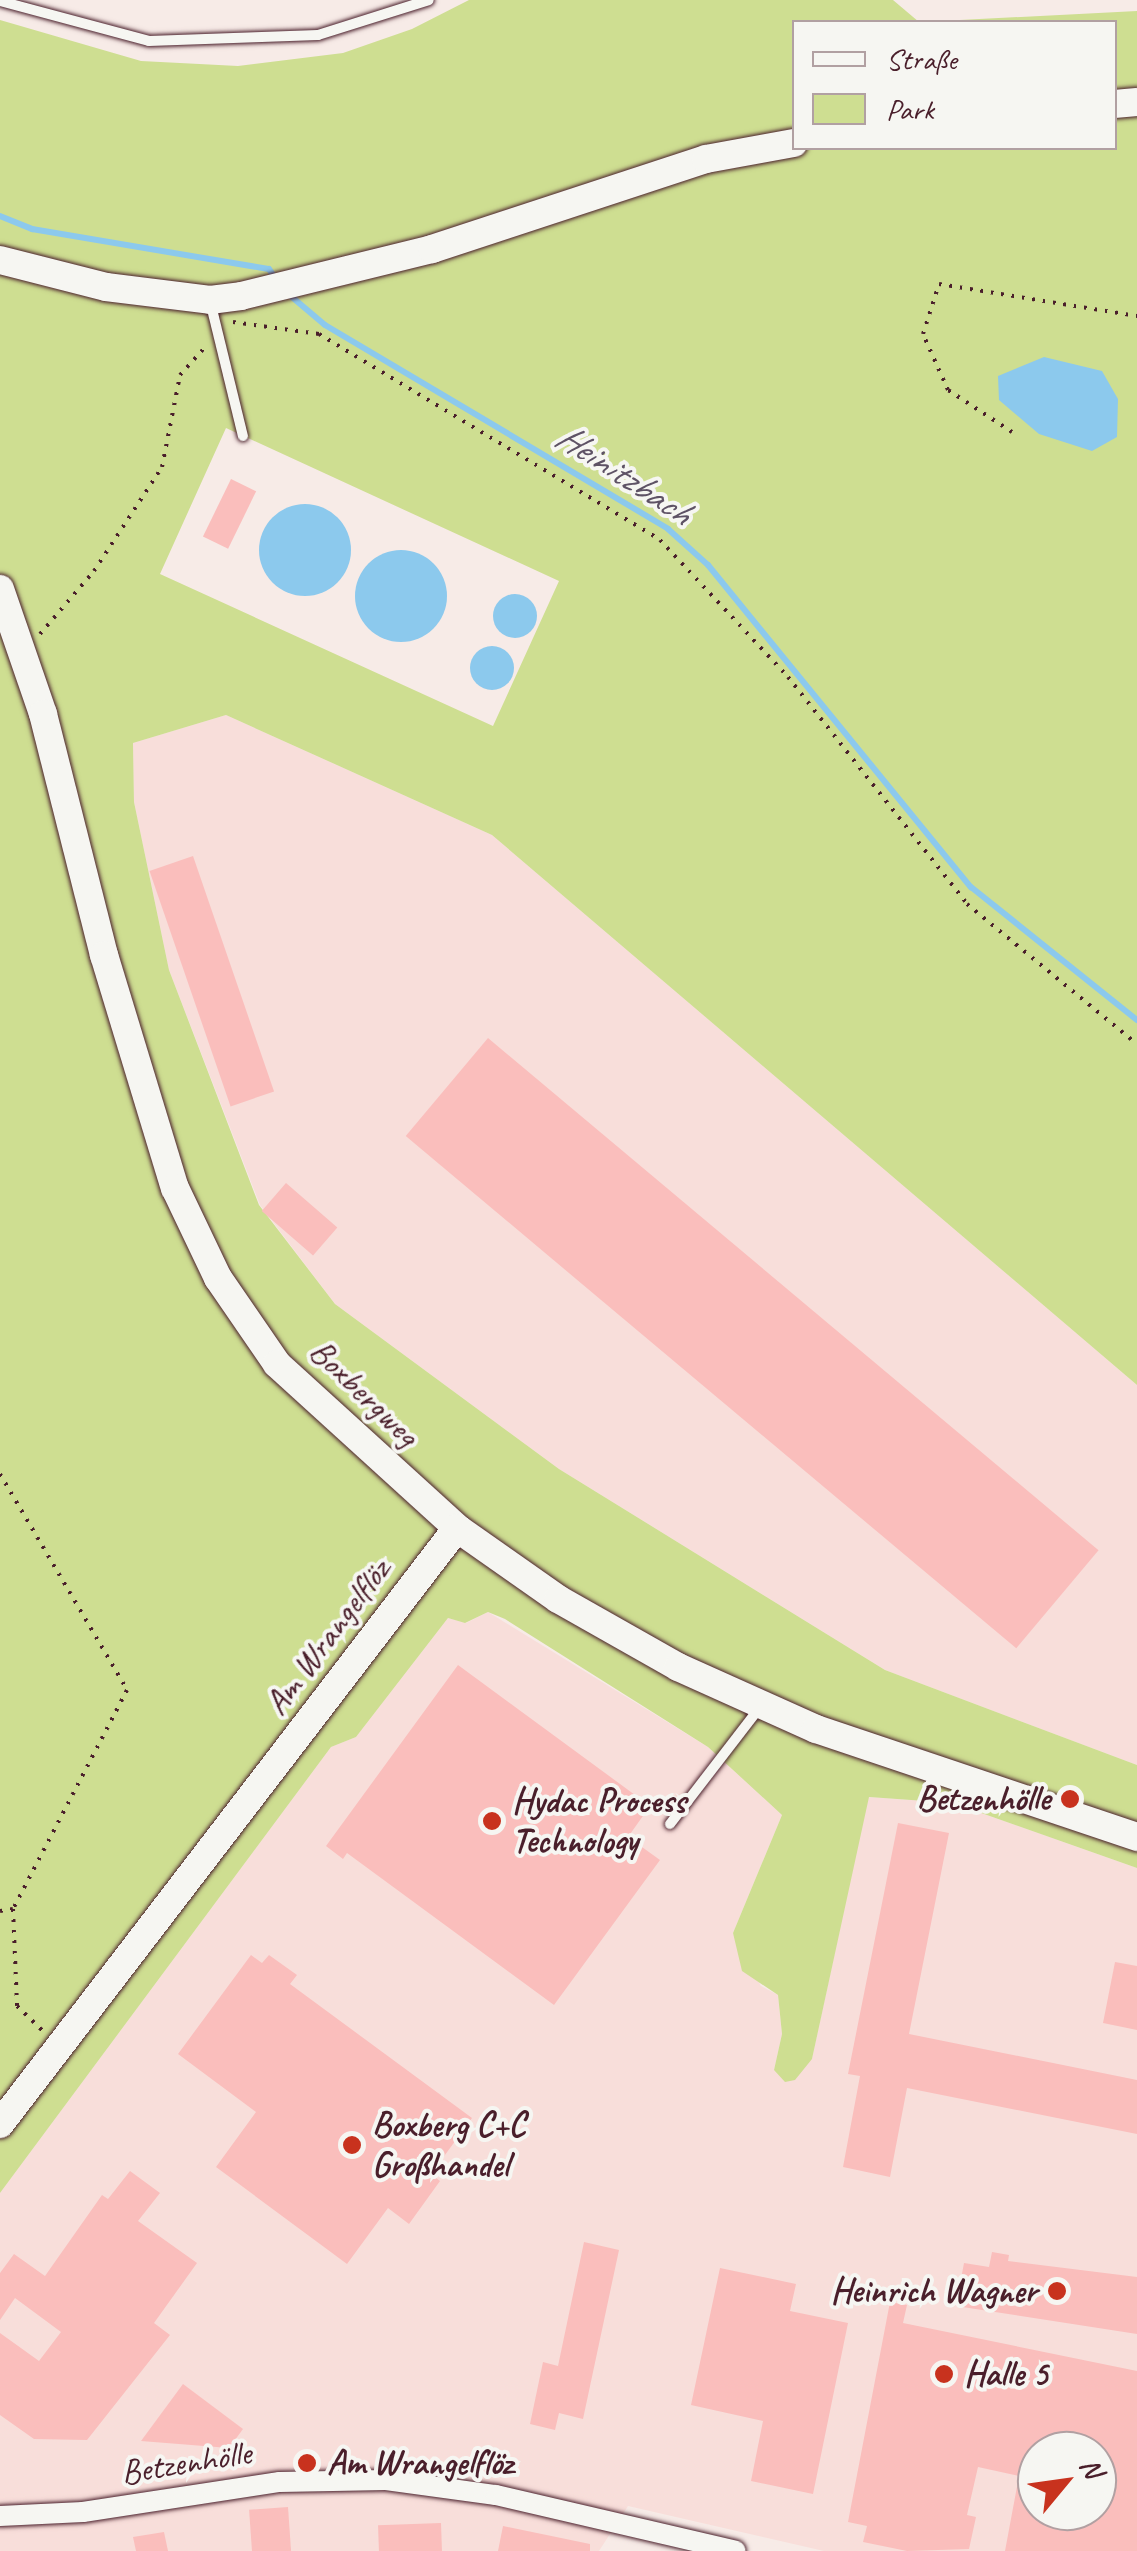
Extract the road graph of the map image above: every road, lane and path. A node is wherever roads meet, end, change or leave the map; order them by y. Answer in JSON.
{"nodes":[{"id":1,"x":429,"y":0,"type":"edge"},
{"id":2,"x":0,"y":1,"type":"edge"},
{"id":3,"x":792,"y":143,"type":"edge"},
{"id":4,"x":0,"y":260,"type":"edge"},
{"id":5,"x":211,"y":310,"type":"junction"},
{"id":6,"x":1137,"y":316,"type":"edge"},
{"id":7,"x":217,"y":339,"type":"junction"},
{"id":8,"x":1012,"y":432,"type":"dead end"},
{"id":9,"x":243,"y":436,"type":"dead end"},
{"id":10,"x":0,"y":589,"type":"edge"},
{"id":11,"x":24,"y":652,"type":"junction"},
{"id":12,"x":1137,"y":1044,"type":"edge"},
{"id":13,"x":0,"y":1474,"type":"edge"},
{"id":14,"x":457,"y":1528,"type":"junction"},
{"id":15,"x":761,"y":1706,"type":"junction"},
{"id":16,"x":670,"y":1824,"type":"dead end"},
{"id":17,"x":1137,"y":1837,"type":"edge"},
{"id":18,"x":13,"y":1909,"type":"junction"},
{"id":19,"x":0,"y":1911,"type":"edge"},
{"id":20,"x":58,"y":2044,"type":"junction"},
{"id":21,"x":0,"y":2124,"type":"edge"},
{"id":22,"x":0,"y":2516,"type":"edge"},
{"id":23,"x":736,"y":2551,"type":"edge"}],
"edges":[{"from":1,"to":2,"type":"lane"},
{"from":3,"to":5,"type":"street"},
{"from":4,"to":5,"type":"street"},
{"from":5,"to":7,"type":"lane"},
{"from":5,"to":12,"type":"path"},
{"from":6,"to":8,"type":"path"},
{"from":7,"to":9,"type":"lane"},
{"from":7,"to":11,"type":"path"},
{"from":10,"to":11,"type":"street","name":"Boxbergweg"},
{"from":11,"to":14,"type":"street","name":"Boxbergweg"},
{"from":13,"to":18,"type":"path"},
{"from":14,"to":15,"type":"street","name":"Boxbergweg"},
{"from":14,"to":20,"type":"street","name":"Am Wrangelflöz"},
{"from":15,"to":16,"type":"lane"},
{"from":15,"to":17,"type":"street","name":"Boxbergweg"},
{"from":18,"to":19,"type":"path"},
{"from":18,"to":20,"type":"path"},
{"from":20,"to":21,"type":"street","name":"Am Wrangelflöz"},
{"from":22,"to":23,"type":"street","name":"Betzenhölle"}]}
